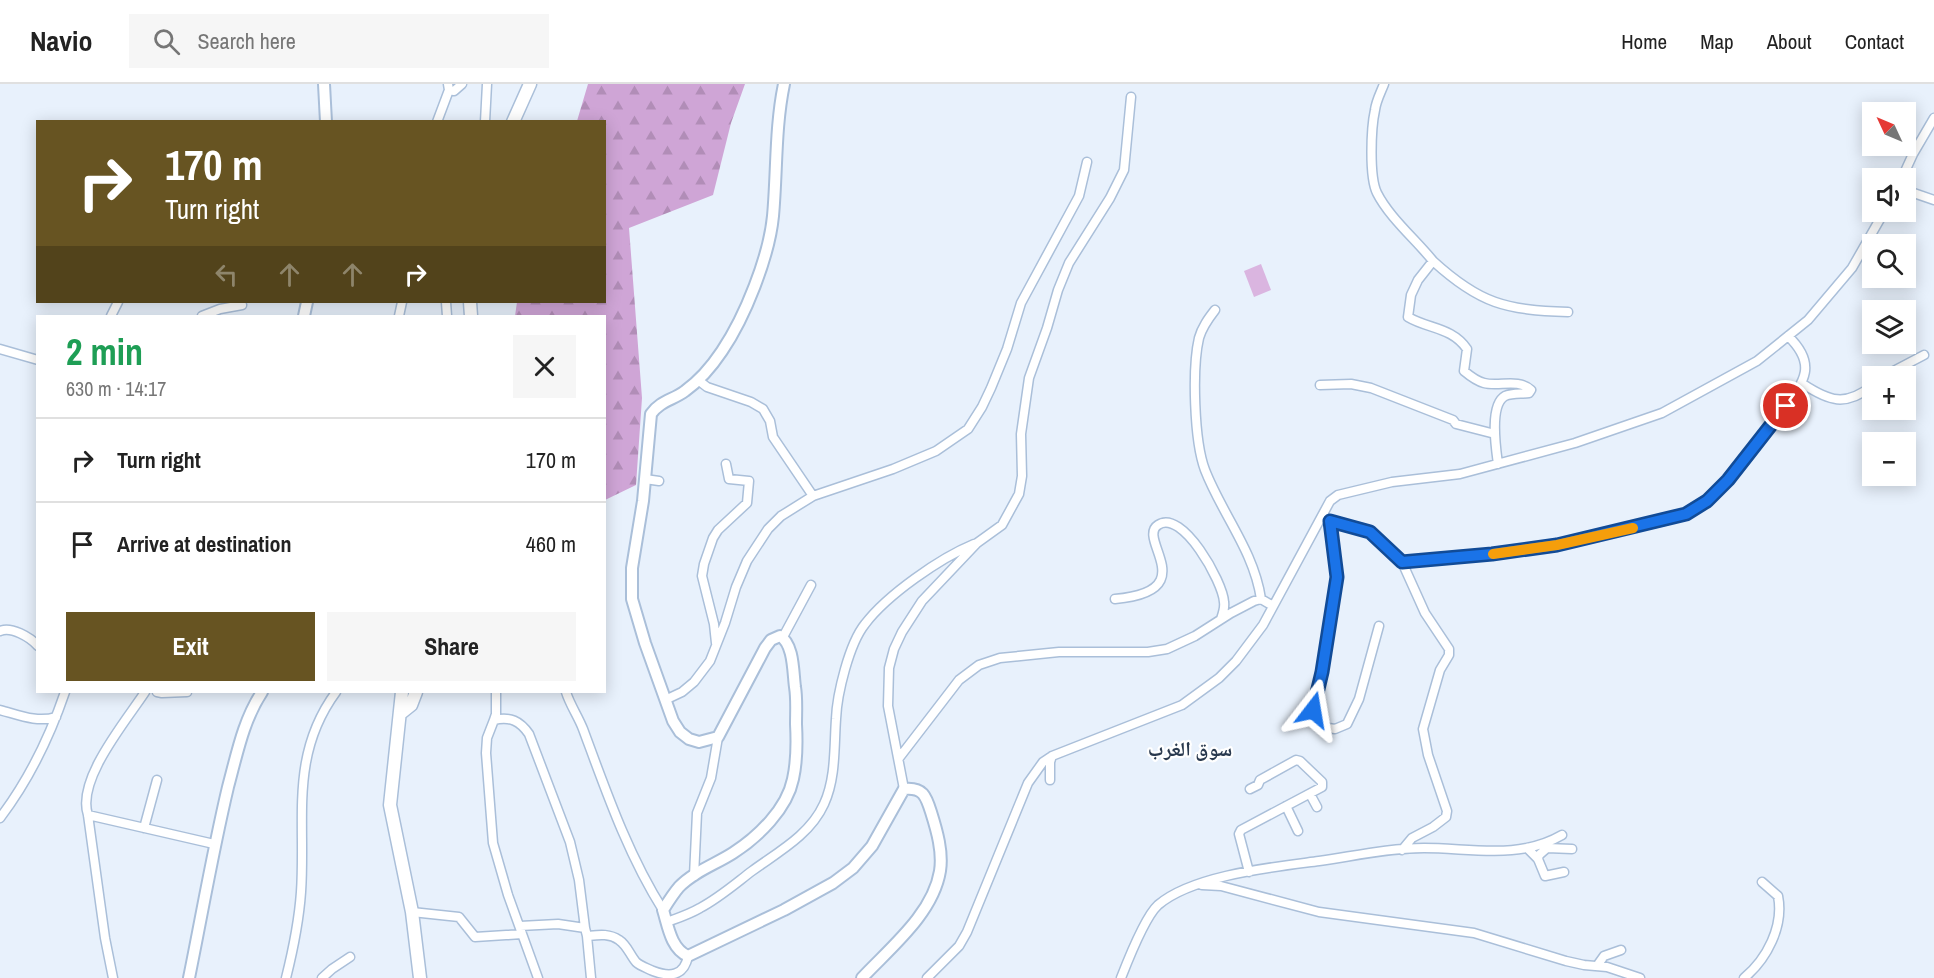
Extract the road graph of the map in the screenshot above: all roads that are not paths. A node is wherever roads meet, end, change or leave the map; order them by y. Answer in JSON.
{"nodes":[{"id":1,"x":324,"y":84,"type":"edge"},
{"id":2,"x":462,"y":84,"type":"edge"},
{"id":3,"x":487,"y":84,"type":"edge"},
{"id":4,"x":530,"y":84,"type":"edge"},
{"id":5,"x":783,"y":84,"type":"edge"},
{"id":6,"x":1384,"y":84,"type":"edge"},
{"id":7,"x":449,"y":87,"type":"edge"},
{"id":8,"x":1131,"y":97,"type":"dead end"},
{"id":9,"x":1934,"y":118,"type":"edge"},
{"id":10,"x":326,"y":120,"type":"edge"},
{"id":11,"x":438,"y":120,"type":"edge"},
{"id":12,"x":485,"y":120,"type":"edge"},
{"id":13,"x":514,"y":120,"type":"edge"},
{"id":14,"x":1087,"y":162,"type":"dead end"},
{"id":15,"x":1907,"y":168,"type":"edge"},
{"id":16,"x":1916,"y":194,"type":"edge"},
{"id":17,"x":1934,"y":200,"type":"edge"},
{"id":18,"x":1878,"y":222,"type":"edge"},
{"id":19,"x":1433,"y":261,"type":"junction"},
{"id":20,"x":246,"y":303,"type":"edge"},
{"id":21,"x":1215,"y":310,"type":"dead end"},
{"id":22,"x":1568,"y":312,"type":"dead end"},
{"id":23,"x":205,"y":315,"type":"edge"},
{"id":24,"x":1788,"y":336,"type":"junction"},
{"id":25,"x":0,"y":349,"type":"edge"},
{"id":26,"x":1924,"y":355,"type":"dead end"},
{"id":27,"x":36,"y":359,"type":"edge"},
{"id":28,"x":1903,"y":366,"type":"edge"},
{"id":29,"x":698,"y":380,"type":"junction"},
{"id":30,"x":1803,"y":384,"type":"junction"},
{"id":31,"x":1320,"y":385,"type":"dead end"},
{"id":32,"x":1862,"y":391,"type":"edge"},
{"id":33,"x":1495,"y":434,"type":"junction"},
{"id":34,"x":726,"y":464,"type":"dead end"},
{"id":35,"x":1498,"y":464,"type":"junction"},
{"id":36,"x":645,"y":479,"type":"junction"},
{"id":37,"x":659,"y":482,"type":"dead end"},
{"id":38,"x":813,"y":496,"type":"junction"},
{"id":39,"x":1323,"y":513,"type":"junction"},
{"id":40,"x":1330,"y":521,"type":"junction"},
{"id":41,"x":977,"y":543,"type":"junction"},
{"id":42,"x":1402,"y":562,"type":"junction"},
{"id":43,"x":811,"y":585,"type":"dead end"},
{"id":44,"x":1115,"y":599,"type":"dead end"},
{"id":45,"x":1261,"y":599,"type":"junction"},
{"id":46,"x":1273,"y":606,"type":"junction"},
{"id":47,"x":1221,"y":620,"type":"junction"},
{"id":48,"x":1379,"y":626,"type":"dead end"},
{"id":49,"x":0,"y":631,"type":"edge"},
{"id":50,"x":783,"y":637,"type":"junction"},
{"id":51,"x":36,"y":643,"type":"edge"},
{"id":52,"x":717,"y":647,"type":"junction"},
{"id":53,"x":65,"y":693,"type":"edge"},
{"id":54,"x":144,"y":693,"type":"edge"},
{"id":55,"x":261,"y":693,"type":"edge"},
{"id":56,"x":335,"y":693,"type":"edge"},
{"id":57,"x":402,"y":693,"type":"edge"},
{"id":58,"x":416,"y":693,"type":"edge"},
{"id":59,"x":496,"y":693,"type":"edge"},
{"id":60,"x":566,"y":693,"type":"edge"},
{"id":61,"x":665,"y":700,"type":"junction"},
{"id":62,"x":0,"y":710,"type":"edge"},
{"id":63,"x":400,"y":713,"type":"junction"},
{"id":64,"x":57,"y":717,"type":"junction"},
{"id":65,"x":494,"y":720,"type":"junction"},
{"id":66,"x":718,"y":737,"type":"junction"},
{"id":67,"x":1052,"y":756,"type":"junction"},
{"id":68,"x":899,"y":758,"type":"junction"},
{"id":69,"x":157,"y":780,"type":"dead end"},
{"id":70,"x":1050,"y":780,"type":"dead end"},
{"id":71,"x":904,"y":789,"type":"junction"},
{"id":72,"x":1250,"y":789,"type":"dead end"},
{"id":73,"x":1310,"y":794,"type":"junction"},
{"id":74,"x":1286,"y":806,"type":"junction"},
{"id":75,"x":1317,"y":807,"type":"dead end"},
{"id":76,"x":88,"y":815,"type":"junction"},
{"id":77,"x":0,"y":818,"type":"edge"},
{"id":78,"x":144,"y":828,"type":"junction"},
{"id":79,"x":1298,"y":831,"type":"dead end"},
{"id":80,"x":1562,"y":835,"type":"dead end"},
{"id":81,"x":214,"y":844,"type":"junction"},
{"id":82,"x":1527,"y":848,"type":"junction"},
{"id":83,"x":1402,"y":849,"type":"junction"},
{"id":84,"x":1572,"y":849,"type":"dead end"},
{"id":85,"x":1538,"y":859,"type":"junction"},
{"id":86,"x":1248,"y":872,"type":"junction"},
{"id":87,"x":1564,"y":872,"type":"dead end"},
{"id":88,"x":694,"y":876,"type":"junction"},
{"id":89,"x":1762,"y":882,"type":"dead end"},
{"id":90,"x":1197,"y":886,"type":"junction"},
{"id":91,"x":663,"y":910,"type":"junction"},
{"id":92,"x":412,"y":912,"type":"junction"},
{"id":93,"x":666,"y":922,"type":"junction"},
{"id":94,"x":521,"y":930,"type":"junction"},
{"id":95,"x":586,"y":932,"type":"junction"},
{"id":96,"x":1621,"y":950,"type":"dead end"},
{"id":97,"x":688,"y":956,"type":"junction"},
{"id":98,"x":350,"y":957,"type":"dead end"},
{"id":99,"x":1599,"y":963,"type":"dead end"},
{"id":100,"x":419,"y":977,"type":"edge"},
{"id":101,"x":113,"y":978,"type":"edge"},
{"id":102,"x":189,"y":978,"type":"edge"},
{"id":103,"x":286,"y":978,"type":"edge"},
{"id":104,"x":322,"y":978,"type":"edge"},
{"id":105,"x":538,"y":978,"type":"edge"},
{"id":106,"x":591,"y":978,"type":"edge"},
{"id":107,"x":862,"y":978,"type":"edge"},
{"id":108,"x":927,"y":978,"type":"edge"},
{"id":109,"x":1121,"y":978,"type":"edge"},
{"id":110,"x":1640,"y":978,"type":"edge"},
{"id":111,"x":1744,"y":978,"type":"edge"}],
"edges":[{"from":1,"to":10,"type":"street"},
{"from":2,"to":7,"type":"street"},
{"from":3,"to":12,"type":"street"},
{"from":4,"to":13,"type":"main road"},
{"from":5,"to":29,"type":"street"},
{"from":6,"to":19,"type":"street"},
{"from":7,"to":11,"type":"street"},
{"from":8,"to":41,"type":"street"},
{"from":9,"to":15,"type":"street"},
{"from":14,"to":38,"type":"street"},
{"from":16,"to":17,"type":"street"},
{"from":18,"to":24,"type":"street"},
{"from":19,"to":22,"type":"street"},
{"from":19,"to":33,"type":"street"},
{"from":20,"to":23,"type":"street"},
{"from":21,"to":45,"type":"street"},
{"from":24,"to":30,"type":"street"},
{"from":24,"to":35,"type":"street"},
{"from":25,"to":27,"type":"street"},
{"from":26,"to":28,"type":"street"},
{"from":29,"to":36,"type":"street"},
{"from":29,"to":38,"type":"street"},
{"from":30,"to":32,"type":"street"},
{"from":30,"to":42,"type":"street"},
{"from":31,"to":33,"type":"street"},
{"from":33,"to":35,"type":"street"},
{"from":34,"to":52,"type":"street"},
{"from":35,"to":39,"type":"street"},
{"from":36,"to":37,"type":"street"},
{"from":36,"to":61,"type":"street"},
{"from":38,"to":52,"type":"street"},
{"from":39,"to":40,"type":"street"},
{"from":39,"to":46,"type":"street"},
{"from":40,"to":42,"type":"street"},
{"from":40,"to":48,"type":"street"},
{"from":41,"to":68,"type":"street"},
{"from":41,"to":93,"type":"street"},
{"from":42,"to":83,"type":"street"},
{"from":43,"to":50,"type":"street"},
{"from":44,"to":47,"type":"street"},
{"from":45,"to":46,"type":"street"},
{"from":45,"to":47,"type":"street"},
{"from":46,"to":67,"type":"street"},
{"from":47,"to":68,"type":"street"},
{"from":49,"to":51,"type":"street"},
{"from":50,"to":66,"type":"street"},
{"from":50,"to":88,"type":"street"},
{"from":52,"to":61,"type":"street"},
{"from":53,"to":64,"type":"street"},
{"from":54,"to":76,"type":"street"},
{"from":55,"to":81,"type":"street"},
{"from":56,"to":103,"type":"street"},
{"from":57,"to":63,"type":"main road"},
{"from":58,"to":63,"type":"main road"},
{"from":59,"to":65,"type":"street"},
{"from":60,"to":91,"type":"street"},
{"from":61,"to":66,"type":"street"},
{"from":62,"to":64,"type":"street"},
{"from":63,"to":92,"type":"main road"},
{"from":64,"to":77,"type":"street"},
{"from":65,"to":94,"type":"street"},
{"from":65,"to":95,"type":"street"},
{"from":66,"to":88,"type":"street"},
{"from":67,"to":70,"type":"street"},
{"from":67,"to":108,"type":"street"},
{"from":68,"to":71,"type":"street"},
{"from":69,"to":78,"type":"street"},
{"from":71,"to":97,"type":"street"},
{"from":71,"to":107,"type":"street"},
{"from":72,"to":73,"type":"street"},
{"from":73,"to":74,"type":"street"},
{"from":73,"to":75,"type":"street"},
{"from":74,"to":79,"type":"street"},
{"from":74,"to":86,"type":"street"},
{"from":76,"to":78,"type":"street"},
{"from":76,"to":101,"type":"street"},
{"from":78,"to":81,"type":"street"},
{"from":80,"to":82,"type":"street"},
{"from":81,"to":102,"type":"street"},
{"from":82,"to":83,"type":"street"},
{"from":82,"to":85,"type":"street"},
{"from":83,"to":86,"type":"street"},
{"from":84,"to":85,"type":"street"},
{"from":85,"to":87,"type":"street"},
{"from":86,"to":90,"type":"street"},
{"from":88,"to":91,"type":"street"},
{"from":89,"to":111,"type":"street"},
{"from":90,"to":109,"type":"street"},
{"from":90,"to":110,"type":"street"},
{"from":91,"to":93,"type":"street"},
{"from":92,"to":94,"type":"street"},
{"from":92,"to":100,"type":"main road"},
{"from":93,"to":97,"type":"street"},
{"from":94,"to":95,"type":"street"},
{"from":94,"to":105,"type":"street"},
{"from":95,"to":97,"type":"street"},
{"from":95,"to":106,"type":"street"},
{"from":96,"to":99,"type":"street"},
{"from":98,"to":104,"type":"street"}]}
